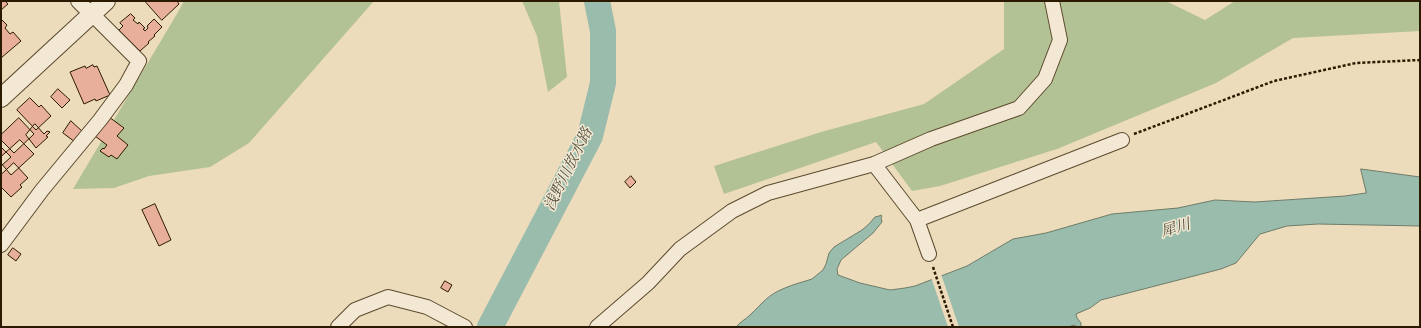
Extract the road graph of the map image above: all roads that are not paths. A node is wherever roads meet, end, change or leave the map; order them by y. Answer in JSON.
{"nodes":[{"id":1,"x":78,"y":1,"type":"edge"},
{"id":2,"x":106,"y":1,"type":"edge"},
{"id":3,"x":1052,"y":1,"type":"edge"},
{"id":4,"x":92,"y":14,"type":"junction"},
{"id":5,"x":1,"y":98,"type":"edge"},
{"id":6,"x":1122,"y":140,"type":"road end"},
{"id":7,"x":874,"y":164,"type":"junction"},
{"id":8,"x":917,"y":220,"type":"junction"},
{"id":9,"x":1,"y":245,"type":"edge"},
{"id":10,"x":929,"y":254,"type":"road end"},
{"id":11,"x":461,"y":325,"type":"edge"},
{"id":12,"x":338,"y":327,"type":"edge"},
{"id":13,"x":597,"y":327,"type":"edge"}],
"edges":[{"from":1,"to":4,"type":"street"},
{"from":2,"to":4,"type":"street"},
{"from":3,"to":7,"type":"street"},
{"from":4,"to":5,"type":"street"},
{"from":4,"to":9,"type":"street"},
{"from":6,"to":8,"type":"street"},
{"from":7,"to":8,"type":"street"},
{"from":7,"to":13,"type":"street"},
{"from":8,"to":10,"type":"street"},
{"from":11,"to":12,"type":"street"}]}
